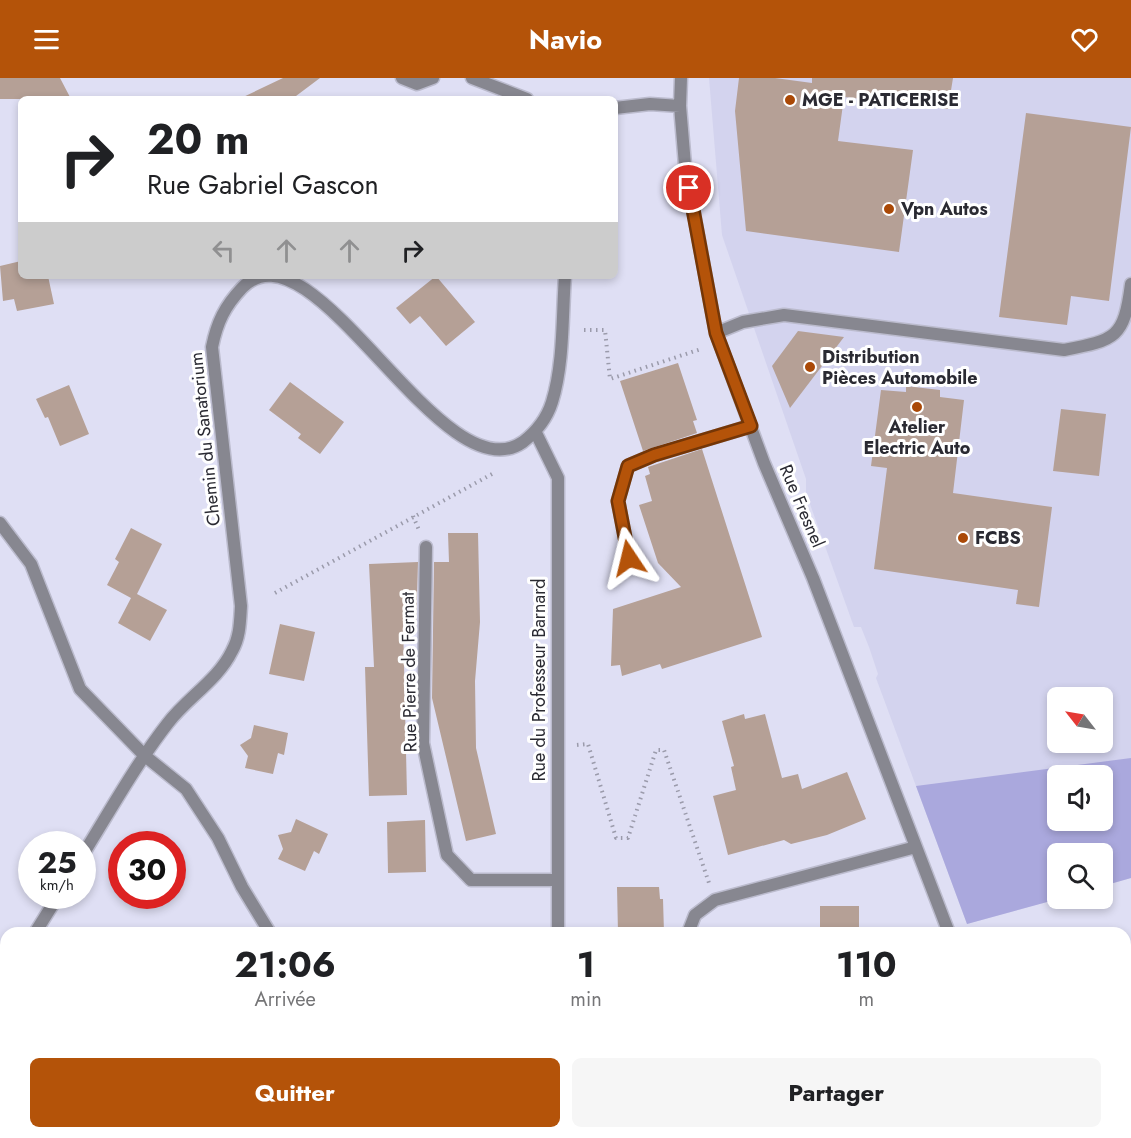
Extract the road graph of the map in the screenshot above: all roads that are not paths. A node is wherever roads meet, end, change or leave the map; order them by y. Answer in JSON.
{"nodes":[{"id":1,"x":402,"y":78,"type":"edge"},
{"id":2,"x":433,"y":78,"type":"edge"},
{"id":3,"x":472,"y":78,"type":"edge"},
{"id":4,"x":681,"y":78,"type":"edge"},
{"id":5,"x":519,"y":96,"type":"edge"},
{"id":6,"x":680,"y":106,"type":"junction"},
{"id":7,"x":618,"y":108,"type":"edge"},
{"id":8,"x":257,"y":279,"type":"edge"},
{"id":9,"x":288,"y":279,"type":"edge"},
{"id":10,"x":565,"y":279,"type":"edge"},
{"id":11,"x":1131,"y":284,"type":"edge"},
{"id":12,"x":718,"y":338,"type":"junction"},
{"id":13,"x":751,"y":426,"type":"junction"},
{"id":14,"x":536,"y":433,"type":"junction"},
{"id":15,"x":0,"y":524,"type":"edge"},
{"id":16,"x":426,"y":547,"type":"dead end"},
{"id":17,"x":629,"y":558,"type":"dead end"},
{"id":18,"x":145,"y":756,"type":"junction"},
{"id":19,"x":96,"y":834,"type":"edge"},
{"id":20,"x":916,"y":847,"type":"junction"},
{"id":21,"x":557,"y":880,"type":"junction"},
{"id":22,"x":50,"y":909,"type":"edge"},
{"id":23,"x":39,"y":927,"type":"edge"},
{"id":24,"x":266,"y":927,"type":"edge"},
{"id":25,"x":558,"y":927,"type":"edge"},
{"id":26,"x":690,"y":927,"type":"edge"},
{"id":27,"x":947,"y":927,"type":"edge"}],
"edges":[{"from":1,"to":2,"type":"street"},
{"from":3,"to":5,"type":"street"},
{"from":4,"to":6,"type":"street","name":"Rue Fresnel"},
{"from":6,"to":7,"type":"street"},
{"from":6,"to":12,"type":"street","name":"Rue Fresnel"},
{"from":8,"to":18,"type":"street","name":"Chemin du Sanatorium"},
{"from":9,"to":14,"type":"street","name":"Chemin du Sanatorium"},
{"from":10,"to":14,"type":"street"},
{"from":11,"to":12,"type":"street"},
{"from":12,"to":13,"type":"street","name":"Rue Fresnel"},
{"from":13,"to":17,"type":"street"},
{"from":13,"to":20,"type":"street","name":"Rue Fresnel"},
{"from":14,"to":21,"type":"street","name":"Rue du Professeur Barnard"},
{"from":15,"to":18,"type":"street"},
{"from":16,"to":21,"type":"street","name":"Rue Pierre de Fermat"},
{"from":18,"to":19,"type":"street","name":"Chemin du Sanatorium"},
{"from":18,"to":24,"type":"street"},
{"from":20,"to":26,"type":"street"},
{"from":20,"to":27,"type":"street","name":"Rue Fresnel"},
{"from":21,"to":25,"type":"street","name":"Rue du Professeur Barnard"},
{"from":22,"to":23,"type":"street"}]}
